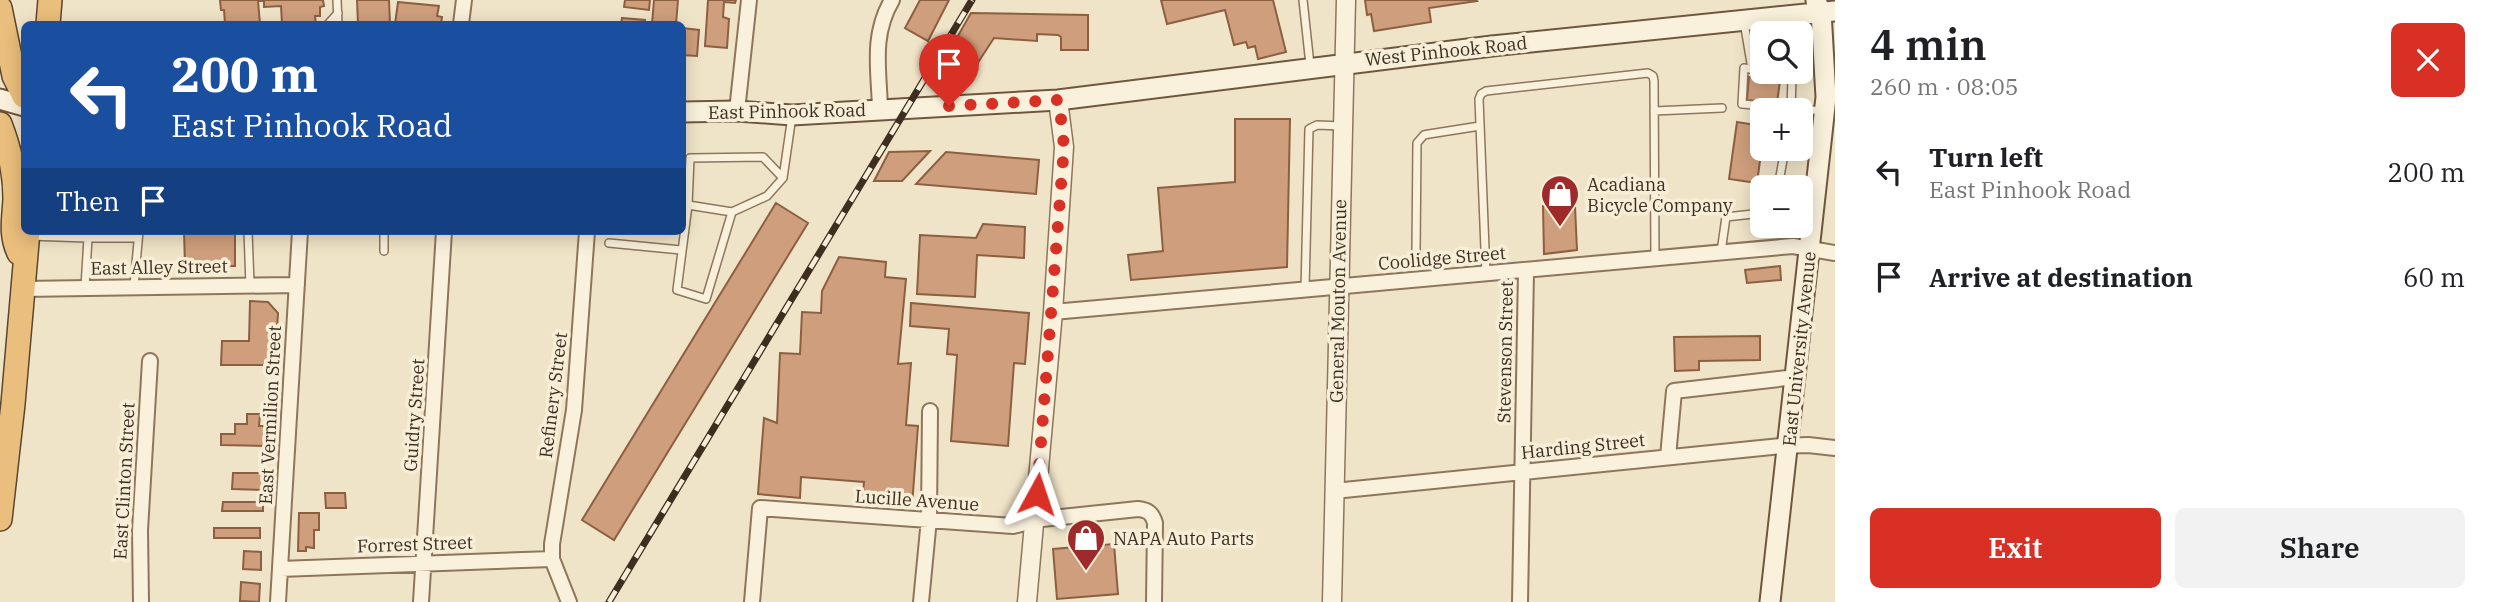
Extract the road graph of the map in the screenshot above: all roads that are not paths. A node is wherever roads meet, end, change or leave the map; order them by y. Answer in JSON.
{"nodes":[{"id":1,"x":50,"y":0,"type":"edge"},
{"id":2,"x":337,"y":0,"type":"edge"},
{"id":3,"x":464,"y":0,"type":"edge"},
{"id":4,"x":749,"y":0,"type":"edge"},
{"id":5,"x":892,"y":0,"type":"edge"},
{"id":6,"x":1303,"y":0,"type":"edge"},
{"id":7,"x":1346,"y":0,"type":"edge"},
{"id":8,"x":1824,"y":6,"type":"edge"},
{"id":9,"x":0,"y":8,"type":"edge"},
{"id":10,"x":338,"y":13,"type":"junction"},
{"id":11,"x":1744,"y":20,"type":"junction"},
{"id":12,"x":48,"y":21,"type":"edge"},
{"id":13,"x":331,"y":21,"type":"edge"},
{"id":14,"x":338,"y":21,"type":"edge"},
{"id":15,"x":461,"y":21,"type":"edge"},
{"id":16,"x":1750,"y":57,"type":"edge"},
{"id":17,"x":1345,"y":63,"type":"junction"},
{"id":18,"x":1311,"y":68,"type":"junction"},
{"id":19,"x":1750,"y":69,"type":"edge"},
{"id":20,"x":21,"y":90,"type":"edge"},
{"id":21,"x":0,"y":99,"type":"edge"},
{"id":22,"x":1059,"y":100,"type":"junction"},
{"id":23,"x":1750,"y":104,"type":"edge"},
{"id":24,"x":21,"y":105,"type":"edge"},
{"id":25,"x":1722,"y":108,"type":"dead end"},
{"id":26,"x":880,"y":110,"type":"junction"},
{"id":27,"x":737,"y":111,"type":"junction"},
{"id":28,"x":1654,"y":111,"type":"junction"},
{"id":29,"x":686,"y":112,"type":"edge"},
{"id":30,"x":792,"y":115,"type":"junction"},
{"id":31,"x":0,"y":124,"type":"edge"},
{"id":32,"x":1342,"y":126,"type":"junction"},
{"id":33,"x":1480,"y":126,"type":"junction"},
{"id":34,"x":1827,"y":127,"type":"edge"},
{"id":35,"x":783,"y":178,"type":"junction"},
{"id":36,"x":686,"y":196,"type":"edge"},
{"id":37,"x":686,"y":206,"type":"edge"},
{"id":38,"x":732,"y":212,"type":"junction"},
{"id":39,"x":1750,"y":214,"type":"edge"},
{"id":40,"x":27,"y":235,"type":"edge"},
{"id":41,"x":88,"y":235,"type":"edge"},
{"id":42,"x":138,"y":235,"type":"edge"},
{"id":43,"x":248,"y":235,"type":"edge"},
{"id":44,"x":300,"y":235,"type":"edge"},
{"id":45,"x":384,"y":235,"type":"edge"},
{"id":46,"x":444,"y":235,"type":"edge"},
{"id":47,"x":587,"y":235,"type":"edge"},
{"id":48,"x":682,"y":235,"type":"edge"},
{"id":49,"x":609,"y":243,"type":"dead end"},
{"id":50,"x":1810,"y":249,"type":"junction"},
{"id":51,"x":681,"y":250,"type":"junction"},
{"id":52,"x":384,"y":251,"type":"dead end"},
{"id":53,"x":1416,"y":251,"type":"dead end"},
{"id":54,"x":1721,"y":252,"type":"junction"},
{"id":55,"x":1835,"y":253,"type":"edge"},
{"id":56,"x":1655,"y":258,"type":"junction"},
{"id":57,"x":24,"y":265,"type":"junction"},
{"id":58,"x":1526,"y":271,"type":"junction"},
{"id":59,"x":1486,"y":274,"type":"junction"},
{"id":60,"x":250,"y":285,"type":"junction"},
{"id":61,"x":297,"y":285,"type":"junction"},
{"id":62,"x":134,"y":286,"type":"junction"},
{"id":63,"x":1338,"y":286,"type":"junction"},
{"id":64,"x":85,"y":287,"type":"junction"},
{"id":65,"x":22,"y":289,"type":"junction"},
{"id":66,"x":1305,"y":289,"type":"junction"},
{"id":67,"x":1053,"y":313,"type":"junction"},
{"id":68,"x":150,"y":361,"type":"dead end"},
{"id":69,"x":1796,"y":377,"type":"junction"},
{"id":70,"x":930,"y":411,"type":"dead end"},
{"id":71,"x":1789,"y":446,"type":"junction"},
{"id":72,"x":1835,"y":448,"type":"edge"},
{"id":73,"x":1668,"y":457,"type":"junction"},
{"id":74,"x":1522,"y":472,"type":"junction"},
{"id":75,"x":1334,"y":491,"type":"junction"},
{"id":76,"x":0,"y":519,"type":"edge"},
{"id":77,"x":929,"y":519,"type":"junction"},
{"id":78,"x":1035,"y":520,"type":"junction"},
{"id":79,"x":552,"y":559,"type":"junction"},
{"id":80,"x":423,"y":563,"type":"junction"},
{"id":81,"x":280,"y":569,"type":"junction"},
{"id":82,"x":141,"y":602,"type":"edge"},
{"id":83,"x":278,"y":602,"type":"edge"},
{"id":84,"x":421,"y":602,"type":"edge"},
{"id":85,"x":569,"y":602,"type":"edge"},
{"id":86,"x":752,"y":602,"type":"edge"},
{"id":87,"x":921,"y":602,"type":"edge"},
{"id":88,"x":1027,"y":602,"type":"edge"},
{"id":89,"x":1154,"y":602,"type":"edge"},
{"id":90,"x":1332,"y":602,"type":"edge"},
{"id":91,"x":1520,"y":602,"type":"edge"},
{"id":92,"x":1770,"y":602,"type":"edge"}],
"edges":[{"from":1,"to":12,"type":"highway"},
{"from":2,"to":10,"type":"lane"},
{"from":3,"to":15,"type":"street"},
{"from":4,"to":27,"type":"street"},
{"from":5,"to":26,"type":"street"},
{"from":6,"to":18,"type":"lane"},
{"from":7,"to":17,"type":"street","name":"General Mouton Avenue"},
{"from":8,"to":11,"type":"main road","name":"West Pinhook Road"},
{"from":8,"to":34,"type":"main road","name":"East University Avenue"},
{"from":9,"to":20,"type":"highway"},
{"from":10,"to":13,"type":"lane"},
{"from":10,"to":14,"type":"lane"},
{"from":11,"to":16,"type":"lane"},
{"from":11,"to":17,"type":"main road","name":"West Pinhook Road"},
{"from":17,"to":18,"type":"main road","name":"West Pinhook Road"},
{"from":17,"to":32,"type":"street","name":"General Mouton Avenue"},
{"from":18,"to":22,"type":"main road","name":"West Pinhook Road"},
{"from":19,"to":23,"type":"lane"},
{"from":21,"to":24,"type":"main road"},
{"from":22,"to":26,"type":"main road","name":"East Pinhook Road"},
{"from":22,"to":67,"type":"street"},
{"from":25,"to":28,"type":"lane"},
{"from":26,"to":30,"type":"main road","name":"East Pinhook Road"},
{"from":27,"to":29,"type":"main road","name":"East Pinhook Road"},
{"from":27,"to":30,"type":"main road","name":"East Pinhook Road"},
{"from":28,"to":33,"type":"lane"},
{"from":28,"to":56,"type":"lane"},
{"from":30,"to":35,"type":"lane"},
{"from":31,"to":57,"type":"highway"},
{"from":32,"to":63,"type":"street","name":"General Mouton Avenue"},
{"from":32,"to":66,"type":"lane"},
{"from":33,"to":53,"type":"lane"},
{"from":33,"to":59,"type":"lane"},
{"from":34,"to":50,"type":"main road","name":"East University Avenue"},
{"from":35,"to":36,"type":"lane"},
{"from":35,"to":38,"type":"lane"},
{"from":37,"to":38,"type":"lane"},
{"from":38,"to":51,"type":"lane"},
{"from":39,"to":54,"type":"lane"},
{"from":40,"to":57,"type":"highway"},
{"from":41,"to":64,"type":"lane"},
{"from":42,"to":62,"type":"lane"},
{"from":43,"to":60,"type":"lane"},
{"from":44,"to":61,"type":"street","name":"East Vermilion Street"},
{"from":45,"to":52,"type":"lane"},
{"from":46,"to":80,"type":"street","name":"Guidry Street"},
{"from":47,"to":79,"type":"street","name":"Refinery Street"},
{"from":48,"to":51,"type":"lane"},
{"from":49,"to":51,"type":"lane"},
{"from":50,"to":54,"type":"street","name":"Coolidge Street"},
{"from":50,"to":55,"type":"street","name":"Coolidge Street"},
{"from":50,"to":69,"type":"main road","name":"East University Avenue"},
{"from":54,"to":56,"type":"street","name":"Coolidge Street"},
{"from":56,"to":58,"type":"street","name":"Coolidge Street"},
{"from":57,"to":65,"type":"highway"},
{"from":58,"to":59,"type":"street","name":"Coolidge Street"},
{"from":58,"to":74,"type":"street","name":"Stevenson Street"},
{"from":59,"to":63,"type":"street","name":"Coolidge Street"},
{"from":60,"to":61,"type":"street","name":"East Alley Street"},
{"from":60,"to":62,"type":"street","name":"East Alley Street"},
{"from":61,"to":81,"type":"street","name":"East Vermilion Street"},
{"from":62,"to":64,"type":"street","name":"East Alley Street"},
{"from":63,"to":66,"type":"street","name":"Coolidge Street"},
{"from":63,"to":75,"type":"street","name":"General Mouton Avenue"},
{"from":64,"to":65,"type":"street","name":"East Alley Street"},
{"from":65,"to":76,"type":"highway"},
{"from":66,"to":67,"type":"street","name":"Coolidge Street"},
{"from":67,"to":78,"type":"street"},
{"from":68,"to":82,"type":"street","name":"East Clinton Street"},
{"from":69,"to":71,"type":"main road","name":"East University Avenue"},
{"from":69,"to":73,"type":"street"},
{"from":70,"to":77,"type":"street"},
{"from":71,"to":72,"type":"street","name":"Harding Street"},
{"from":71,"to":73,"type":"street","name":"Harding Street"},
{"from":71,"to":92,"type":"main road","name":"East University Avenue"},
{"from":73,"to":74,"type":"street","name":"Harding Street"},
{"from":74,"to":75,"type":"street","name":"Harding Street"},
{"from":74,"to":91,"type":"street","name":"Stevenson Street"},
{"from":75,"to":90,"type":"street","name":"General Mouton Avenue"},
{"from":77,"to":78,"type":"street","name":"Lucille Avenue"},
{"from":77,"to":86,"type":"street","name":"Lucille Avenue"},
{"from":77,"to":87,"type":"street"},
{"from":78,"to":88,"type":"street"},
{"from":78,"to":89,"type":"street","name":"Lucille Avenue"},
{"from":79,"to":80,"type":"street","name":"Forrest Street"},
{"from":79,"to":85,"type":"street","name":"Refinery Street"},
{"from":80,"to":81,"type":"street","name":"Forrest Street"},
{"from":80,"to":84,"type":"street","name":"Guidry Street"},
{"from":81,"to":83,"type":"street","name":"East Vermilion Street"}]}
